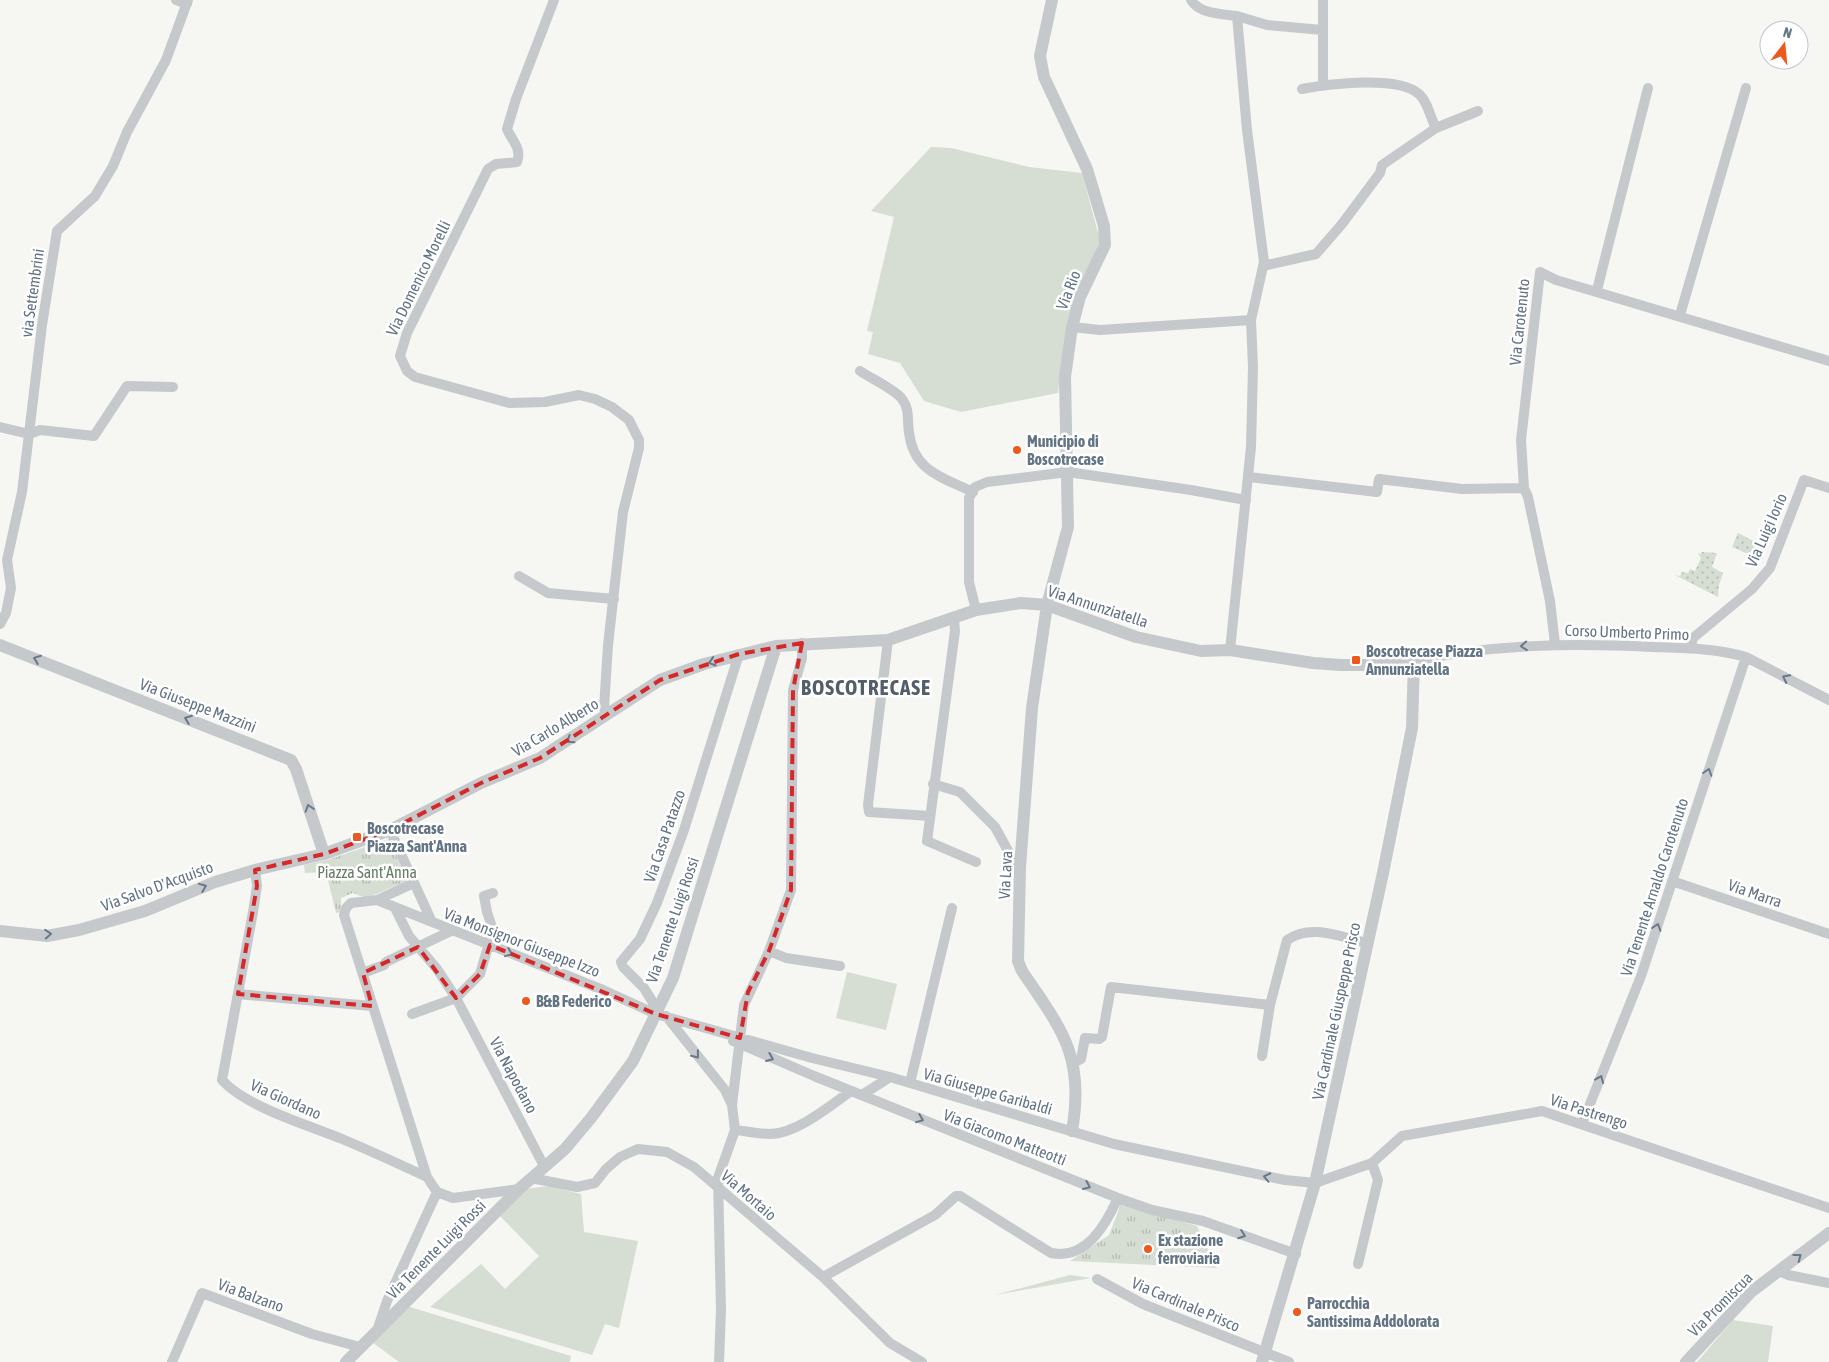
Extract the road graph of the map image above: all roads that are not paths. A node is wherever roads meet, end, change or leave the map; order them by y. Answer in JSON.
{"nodes":[{"id":1,"x":176,"y":0,"type":"edge"},
{"id":2,"x":554,"y":0,"type":"edge"},
{"id":3,"x":1052,"y":0,"type":"edge"},
{"id":4,"x":1191,"y":0,"type":"edge"},
{"id":5,"x":1323,"y":0,"type":"edge"},
{"id":6,"x":187,"y":2,"type":"edge"},
{"id":7,"x":1237,"y":16,"type":"junction"},
{"id":8,"x":1322,"y":30,"type":"junction"},
{"id":9,"x":1323,"y":85,"type":"junction"},
{"id":10,"x":1302,"y":88,"type":"dead end"},
{"id":11,"x":1648,"y":88,"type":"dead end"},
{"id":12,"x":1746,"y":88,"type":"dead end"},
{"id":13,"x":1478,"y":111,"type":"dead end"},
{"id":14,"x":1436,"y":128,"type":"junction"},
{"id":15,"x":1263,"y":266,"type":"junction"},
{"id":16,"x":1597,"y":290,"type":"junction"},
{"id":17,"x":1680,"y":315,"type":"junction"},
{"id":18,"x":1251,"y":320,"type":"junction"},
{"id":19,"x":1072,"y":327,"type":"junction"},
{"id":20,"x":1829,"y":361,"type":"edge"},
{"id":21,"x":860,"y":371,"type":"dead end"},
{"id":22,"x":173,"y":387,"type":"dead end"},
{"id":23,"x":0,"y":427,"type":"edge"},
{"id":24,"x":30,"y":434,"type":"junction"},
{"id":25,"x":1068,"y":472,"type":"junction"},
{"id":26,"x":1248,"y":477,"type":"junction"},
{"id":27,"x":1524,"y":488,"type":"junction"},
{"id":28,"x":1829,"y":488,"type":"edge"},
{"id":29,"x":973,"y":492,"type":"junction"},
{"id":30,"x":1246,"y":500,"type":"junction"},
{"id":31,"x":518,"y":576,"type":"dead end"},
{"id":32,"x":614,"y":599,"type":"junction"},
{"id":33,"x":1047,"y":605,"type":"junction"},
{"id":34,"x":976,"y":610,"type":"junction"},
{"id":35,"x":954,"y":620,"type":"junction"},
{"id":36,"x":0,"y":624,"type":"edge"},
{"id":37,"x":888,"y":640,"type":"junction"},
{"id":38,"x":802,"y":643,"type":"junction"},
{"id":39,"x":1555,"y":644,"type":"junction"},
{"id":40,"x":0,"y":645,"type":"edge"},
{"id":41,"x":776,"y":646,"type":"junction"},
{"id":42,"x":1690,"y":649,"type":"junction"},
{"id":43,"x":1230,"y":650,"type":"junction"},
{"id":44,"x":738,"y":654,"type":"junction"},
{"id":45,"x":1746,"y":657,"type":"junction"},
{"id":46,"x":1414,"y":661,"type":"junction"},
{"id":47,"x":1829,"y":700,"type":"edge"},
{"id":48,"x":606,"y":715,"type":"junction"},
{"id":49,"x":933,"y":784,"type":"junction"},
{"id":50,"x":930,"y":816,"type":"junction"},
{"id":51,"x":390,"y":830,"type":"junction"},
{"id":52,"x":324,"y":854,"type":"junction"},
{"id":53,"x":976,"y":862,"type":"dead end"},
{"id":54,"x":1020,"y":866,"type":"junction"},
{"id":55,"x":254,"y":870,"type":"junction"},
{"id":56,"x":1672,"y":881,"type":"junction"},
{"id":57,"x":414,"y":882,"type":"junction"},
{"id":58,"x":493,"y":893,"type":"dead end"},
{"id":59,"x":377,"y":900,"type":"junction"},
{"id":60,"x":395,"y":908,"type":"junction"},
{"id":61,"x":952,"y":908,"type":"dead end"},
{"id":62,"x":432,"y":922,"type":"junction"},
{"id":63,"x":451,"y":930,"type":"junction"},
{"id":64,"x":0,"y":931,"type":"edge"},
{"id":65,"x":1829,"y":934,"type":"edge"},
{"id":66,"x":1367,"y":943,"type":"junction"},
{"id":67,"x":490,"y":945,"type":"junction"},
{"id":68,"x":418,"y":947,"type":"junction"},
{"id":69,"x":769,"y":951,"type":"junction"},
{"id":70,"x":840,"y":966,"type":"dead end"},
{"id":71,"x":363,"y":973,"type":"junction"},
{"id":72,"x":238,"y":994,"type":"junction"},
{"id":73,"x":456,"y":998,"type":"junction"},
{"id":74,"x":1270,"y":1004,"type":"junction"},
{"id":75,"x":372,"y":1006,"type":"junction"},
{"id":76,"x":660,"y":1013,"type":"junction"},
{"id":77,"x":412,"y":1014,"type":"dead end"},
{"id":78,"x":739,"y":1041,"type":"junction"},
{"id":79,"x":1262,"y":1056,"type":"dead end"},
{"id":80,"x":1073,"y":1063,"type":"junction"},
{"id":81,"x":890,"y":1077,"type":"junction"},
{"id":82,"x":910,"y":1083,"type":"junction"},
{"id":83,"x":851,"y":1091,"type":"junction"},
{"id":84,"x":862,"y":1095,"type":"junction"},
{"id":85,"x":732,"y":1105,"type":"junction"},
{"id":86,"x":1582,"y":1124,"type":"junction"},
{"id":87,"x":735,"y":1130,"type":"junction"},
{"id":88,"x":1072,"y":1131,"type":"junction"},
{"id":89,"x":1372,"y":1163,"type":"junction"},
{"id":90,"x":544,"y":1166,"type":"junction"},
{"id":91,"x":427,"y":1177,"type":"junction"},
{"id":92,"x":532,"y":1178,"type":"junction"},
{"id":93,"x":1315,"y":1183,"type":"junction"},
{"id":94,"x":519,"y":1189,"type":"junction"},
{"id":95,"x":718,"y":1189,"type":"junction"},
{"id":96,"x":437,"y":1192,"type":"junction"},
{"id":97,"x":1118,"y":1198,"type":"junction"},
{"id":98,"x":1829,"y":1208,"type":"edge"},
{"id":99,"x":1829,"y":1233,"type":"edge"},
{"id":100,"x":1296,"y":1254,"type":"junction"},
{"id":101,"x":1358,"y":1264,"type":"dead end"},
{"id":102,"x":1779,"y":1271,"type":"junction"},
{"id":103,"x":823,"y":1277,"type":"junction"},
{"id":104,"x":1097,"y":1279,"type":"dead end"},
{"id":105,"x":1829,"y":1283,"type":"edge"},
{"id":106,"x":377,"y":1330,"type":"junction"},
{"id":107,"x":360,"y":1347,"type":"junction"},
{"id":108,"x":1264,"y":1357,"type":"edge"},
{"id":109,"x":172,"y":1362,"type":"edge"},
{"id":110,"x":346,"y":1362,"type":"edge"},
{"id":111,"x":719,"y":1362,"type":"edge"},
{"id":112,"x":922,"y":1362,"type":"edge"},
{"id":113,"x":1289,"y":1362,"type":"edge"},
{"id":114,"x":1686,"y":1362,"type":"edge"}],
"edges":[{"from":1,"to":6,"type":"street"},
{"from":2,"to":32,"type":"street","name":"Via Domenico Morelli"},
{"from":3,"to":19,"type":"street","name":"Via Rio"},
{"from":4,"to":7,"type":"street"},
{"from":5,"to":8,"type":"street"},
{"from":6,"to":24,"type":"street","name":"via Settembrini"},
{"from":7,"to":8,"type":"street"},
{"from":7,"to":15,"type":"street"},
{"from":8,"to":9,"type":"street"},
{"from":9,"to":10,"type":"street"},
{"from":9,"to":14,"type":"street"},
{"from":11,"to":16,"type":"street"},
{"from":12,"to":17,"type":"street"},
{"from":13,"to":14,"type":"street"},
{"from":14,"to":15,"type":"street"},
{"from":15,"to":18,"type":"street"},
{"from":16,"to":17,"type":"street","name":"Via Carotenuto"},
{"from":16,"to":27,"type":"street","name":"Via Carotenuto"},
{"from":17,"to":20,"type":"street","name":"Via Carotenuto"},
{"from":18,"to":19,"type":"street"},
{"from":18,"to":26,"type":"street"},
{"from":19,"to":25,"type":"street","name":"Via Rio"},
{"from":21,"to":29,"type":"street"},
{"from":22,"to":24,"type":"street"},
{"from":23,"to":24,"type":"street"},
{"from":24,"to":36,"type":"street","name":"via Settembrini"},
{"from":25,"to":29,"type":"street"},
{"from":25,"to":30,"type":"street"},
{"from":25,"to":33,"type":"street","name":"Via Rio"},
{"from":26,"to":27,"type":"street"},
{"from":26,"to":30,"type":"street"},
{"from":27,"to":39,"type":"street","name":"Via Carotenuto"},
{"from":28,"to":42,"type":"street","name":"Via Luigi Iorio"},
{"from":29,"to":34,"type":"street"},
{"from":30,"to":43,"type":"street"},
{"from":31,"to":32,"type":"street"},
{"from":32,"to":48,"type":"street","name":"Via Domenico Morelli"},
{"from":33,"to":34,"type":"street","name":"Via Annunziatella"},
{"from":33,"to":43,"type":"street","name":"Via Annunziatella"},
{"from":33,"to":54,"type":"street","name":"Via Lava"},
{"from":34,"to":35,"type":"street","name":"Via Annunziatella"},
{"from":35,"to":37,"type":"street","name":"Via Annunziatella"},
{"from":35,"to":49,"type":"street"},
{"from":37,"to":38,"type":"street","name":"Via Annunziatella"},
{"from":37,"to":50,"type":"street"},
{"from":38,"to":41,"type":"street","name":"Via Annunziatella"},
{"from":38,"to":69,"type":"street"},
{"from":39,"to":42,"type":"street","name":"Corso Umberto Primo"},
{"from":39,"to":46,"type":"street","name":"Corso Umberto Primo","one_way":true},
{"from":52,"to":40,"type":"street","name":"Via Giuseppe Mazzini","one_way":true},
{"from":41,"to":44,"type":"street","name":"Via Carlo Alberto"},
{"from":41,"to":76,"type":"street","name":"Via Tenente Luigi Rossi"},
{"from":42,"to":45,"type":"street","name":"Corso Umberto Primo"},
{"from":43,"to":46,"type":"street","name":"Via Annunziatella"},
{"from":44,"to":48,"type":"street","name":"Via Carlo Alberto","one_way":true},
{"from":44,"to":76,"type":"street","name":"Via Casa Patazzo"},
{"from":47,"to":45,"type":"street","name":"Corso Umberto Primo","one_way":true},
{"from":56,"to":45,"type":"street","name":"Via Tenente Arnaldo Carotenuto","one_way":true},
{"from":46,"to":66,"type":"street","name":"Via Cardinale Giuspeppe Prisco"},
{"from":48,"to":51,"type":"street","name":"Via Carlo Alberto","one_way":true},
{"from":49,"to":50,"type":"street"},
{"from":49,"to":54,"type":"street"},
{"from":50,"to":53,"type":"street"},
{"from":51,"to":52,"type":"street","name":"Via Carlo Alberto"},
{"from":51,"to":57,"type":"street"},
{"from":52,"to":55,"type":"street","name":"Via Salvo D'Acquisto"},
{"from":54,"to":80,"type":"street","name":"Via Lava"},
{"from":64,"to":55,"type":"street","name":"Via Salvo D'Acquisto","one_way":true},
{"from":55,"to":72,"type":"street","name":"Via Giordano"},
{"from":56,"to":65,"type":"street","name":"Via Marra"},
{"from":86,"to":56,"type":"street","name":"Via Tenente Arnaldo Carotenuto","one_way":true},
{"from":57,"to":59,"type":"street"},
{"from":57,"to":62,"type":"street"},
{"from":58,"to":67,"type":"street"},
{"from":59,"to":60,"type":"street","name":"Via Monsignor Giuseppe Izzo"},
{"from":59,"to":71,"type":"street"},
{"from":60,"to":62,"type":"street","name":"Via Monsignor Giuseppe Izzo"},
{"from":60,"to":68,"type":"street","name":"Via Napodano"},
{"from":61,"to":82,"type":"street"},
{"from":62,"to":63,"type":"street","name":"Via Monsignor Giuseppe Izzo"},
{"from":63,"to":67,"type":"street","name":"Via Monsignor Giuseppe Izzo"},
{"from":63,"to":68,"type":"street"},
{"from":66,"to":74,"type":"street"},
{"from":66,"to":93,"type":"street","name":"Via Cardinale Giuspeppe Prisco"},
{"from":67,"to":73,"type":"street"},
{"from":67,"to":76,"type":"street","name":"Via Monsignor Giuseppe Izzo","one_way":true},
{"from":68,"to":71,"type":"street"},
{"from":68,"to":73,"type":"street","name":"Via Napodano"},
{"from":69,"to":70,"type":"street"},
{"from":69,"to":78,"type":"street"},
{"from":71,"to":75,"type":"street"},
{"from":72,"to":75,"type":"street"},
{"from":72,"to":91,"type":"street","name":"Via Giordano"},
{"from":73,"to":77,"type":"street"},
{"from":73,"to":90,"type":"street","name":"Via Napodano"},
{"from":74,"to":79,"type":"street"},
{"from":74,"to":80,"type":"street"},
{"from":75,"to":91,"type":"street"},
{"from":76,"to":78,"type":"street","name":"Via Giacomo Matteotti"},
{"from":76,"to":85,"type":"street","one_way":true},
{"from":76,"to":90,"type":"street","name":"Via Tenente Luigi Rossi"},
{"from":78,"to":81,"type":"street","name":"Via Giuseppe Garibaldi"},
{"from":78,"to":83,"type":"street","name":"Via Giacomo Matteotti","one_way":true},
{"from":78,"to":85,"type":"street"},
{"from":80,"to":88,"type":"street","name":"Via Lava"},
{"from":81,"to":82,"type":"street","name":"Via Giuseppe Garibaldi"},
{"from":81,"to":84,"type":"street"},
{"from":82,"to":88,"type":"street","name":"Via Giuseppe Garibaldi"},
{"from":83,"to":84,"type":"street","name":"Via Giacomo Matteotti"},
{"from":83,"to":87,"type":"street"},
{"from":84,"to":97,"type":"street","name":"Via Giacomo Matteotti","one_way":true},
{"from":85,"to":87,"type":"street"},
{"from":86,"to":89,"type":"street","name":"Via Pastrengo"},
{"from":86,"to":98,"type":"street","name":"Via Pastrengo"},
{"from":87,"to":95,"type":"street"},
{"from":93,"to":88,"type":"street","name":"Via Giuseppe Garibaldi","one_way":true},
{"from":89,"to":93,"type":"street","name":"Via Pastrengo"},
{"from":89,"to":101,"type":"street"},
{"from":90,"to":92,"type":"street","name":"Via Tenente Luigi Rossi"},
{"from":91,"to":96,"type":"street"},
{"from":92,"to":94,"type":"street","name":"Via Tenente Luigi Rossi"},
{"from":92,"to":95,"type":"street","name":"Via Mortaio"},
{"from":93,"to":100,"type":"street","name":"Via Cardinale Giuspeppe Prisco"},
{"from":94,"to":96,"type":"street"},
{"from":94,"to":106,"type":"street","name":"Via Tenente Luigi Rossi"},
{"from":95,"to":103,"type":"street","name":"Via Mortaio"},
{"from":95,"to":111,"type":"street"},
{"from":96,"to":106,"type":"street"},
{"from":97,"to":100,"type":"street","name":"Via Giacomo Matteotti","one_way":true},
{"from":97,"to":103,"type":"street"},
{"from":102,"to":99,"type":"street","name":"Via Promiscua","one_way":true},
{"from":100,"to":108,"type":"street","name":"Via Cardinale Giuspeppe Prisco"},
{"from":102,"to":105,"type":"street"},
{"from":102,"to":114,"type":"street","name":"Via Promiscua"},
{"from":103,"to":112,"type":"street","name":"Via Mortaio"},
{"from":104,"to":108,"type":"street","name":"Via Cardinale Prisco"},
{"from":106,"to":107,"type":"street","name":"Via Tenente Luigi Rossi"},
{"from":107,"to":109,"type":"street","name":"Via Balzano"},
{"from":107,"to":110,"type":"street","name":"Via Tenente Luigi Rossi"},
{"from":108,"to":113,"type":"street","name":"Via Cardinale Prisco"}]}
